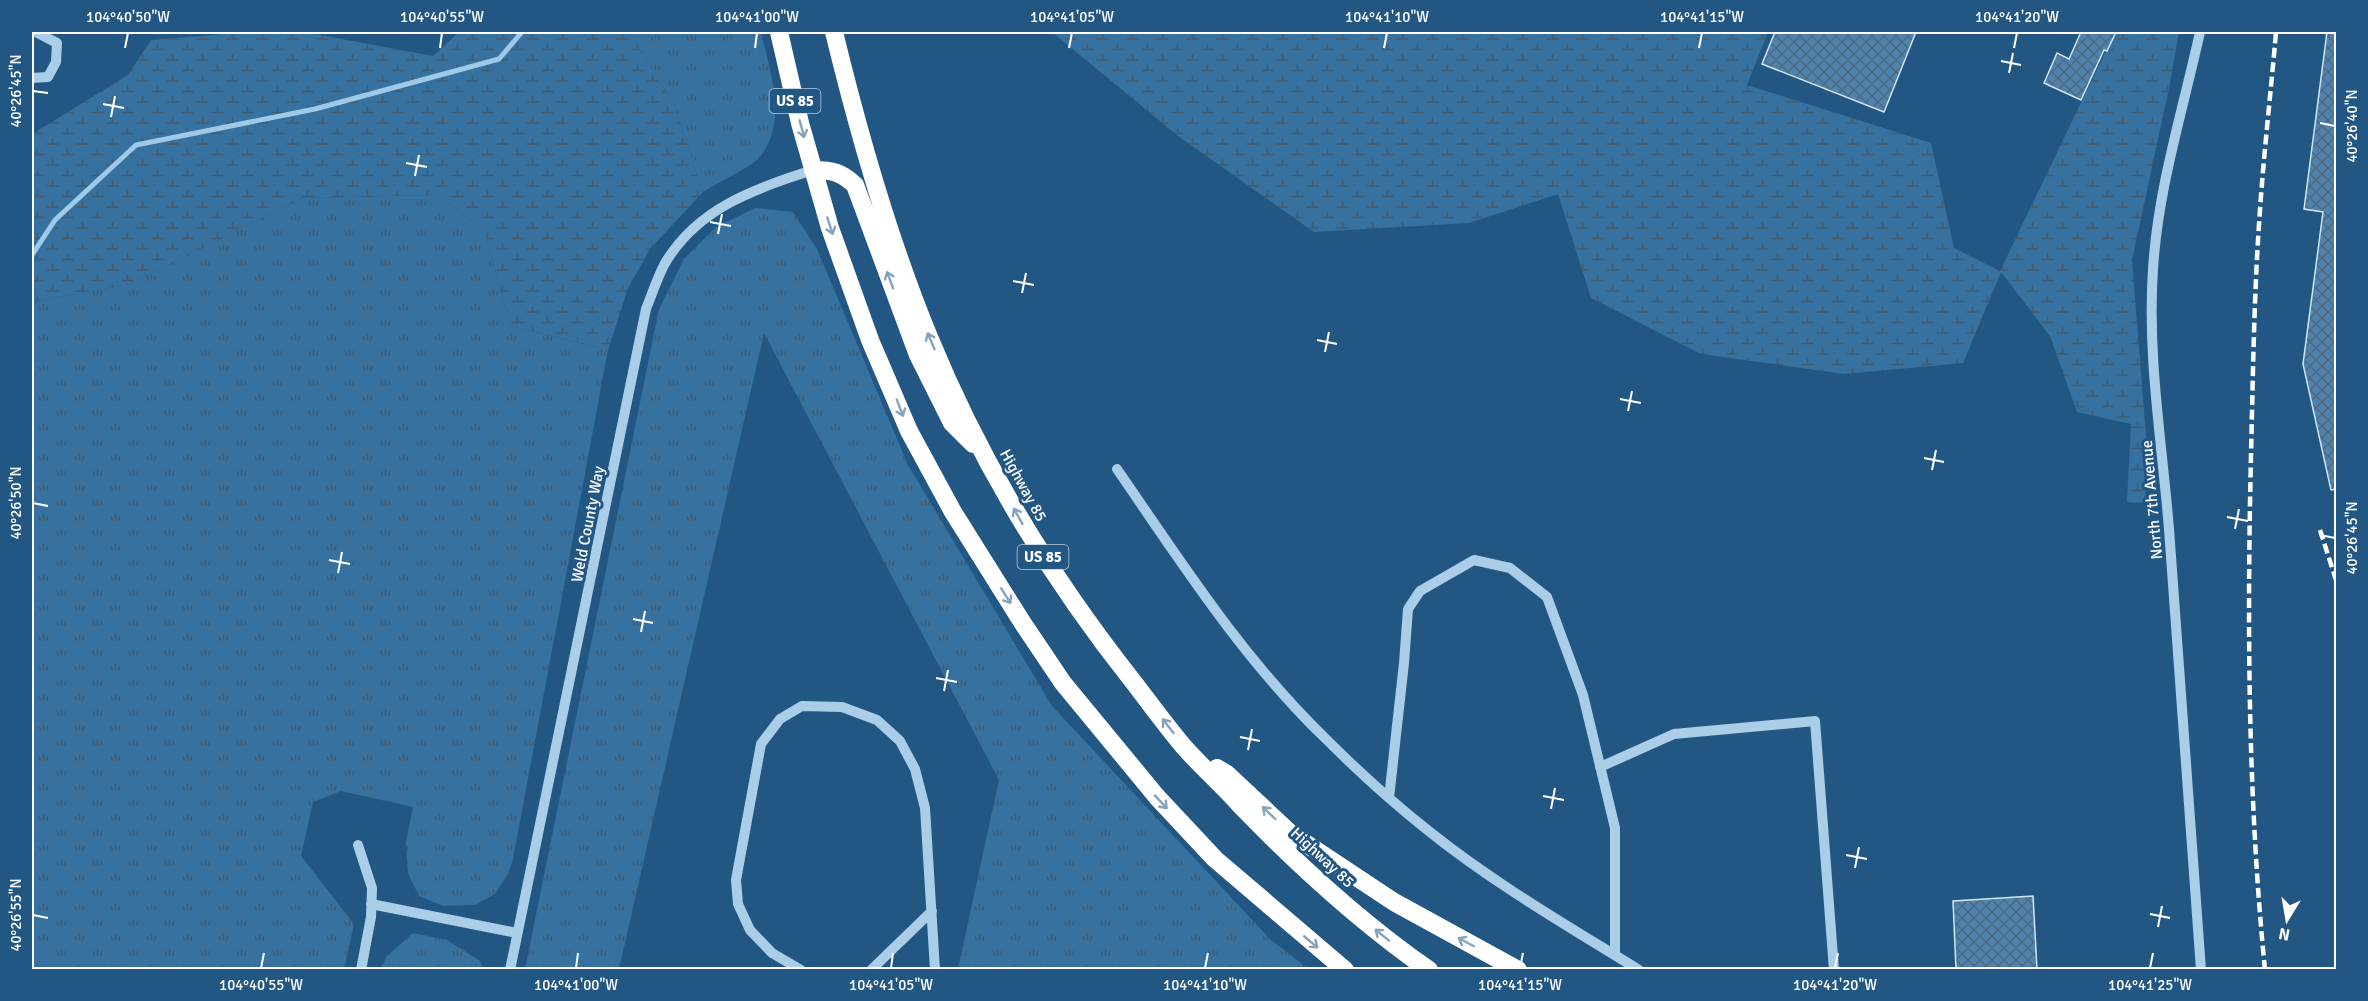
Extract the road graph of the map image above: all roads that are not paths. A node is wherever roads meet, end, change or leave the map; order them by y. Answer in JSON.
{"nodes":[{"id":1,"x":36,"y":32,"type":"edge"},
{"id":2,"x":779,"y":32,"type":"edge"},
{"id":3,"x":834,"y":32,"type":"edge"},
{"id":4,"x":2200,"y":32,"type":"edge"},
{"id":5,"x":32,"y":78,"type":"edge"},
{"id":6,"x":813,"y":170,"type":"junction"},
{"id":7,"x":987,"y":458,"type":"junction"},
{"id":8,"x":1117,"y":469,"type":"dead end"},
{"id":9,"x":1183,"y":746,"type":"junction"},
{"id":10,"x":1600,"y":767,"type":"junction"},
{"id":11,"x":1389,"y":798,"type":"junction"},
{"id":12,"x":358,"y":845,"type":"dead end"},
{"id":13,"x":371,"y":904,"type":"junction"},
{"id":14,"x":932,"y":911,"type":"junction"},
{"id":15,"x":517,"y":933,"type":"junction"},
{"id":16,"x":1615,"y":955,"type":"junction"},
{"id":17,"x":361,"y":969,"type":"edge"},
{"id":18,"x":510,"y":969,"type":"edge"},
{"id":19,"x":801,"y":969,"type":"edge"},
{"id":20,"x":871,"y":969,"type":"edge"},
{"id":21,"x":935,"y":969,"type":"edge"},
{"id":22,"x":1345,"y":969,"type":"edge"},
{"id":23,"x":1429,"y":969,"type":"edge"},
{"id":24,"x":1518,"y":969,"type":"edge"},
{"id":25,"x":1639,"y":969,"type":"edge"},
{"id":26,"x":1834,"y":969,"type":"edge"},
{"id":27,"x":2201,"y":969,"type":"edge"}],
"edges":[{"from":1,"to":5,"type":"street"},
{"from":2,"to":6,"type":"highway","number":"US 85","one_way":true},
{"from":7,"to":3,"type":"highway","name":"Highway 85","number":"US 85","one_way":true},
{"from":4,"to":27,"type":"street","name":"North 7th Avenue"},
{"from":7,"to":6,"type":"highway","one_way":true},
{"from":6,"to":15,"type":"street","name":"Weld County Way"},
{"from":6,"to":22,"type":"highway","number":"US 85","one_way":true},
{"from":9,"to":7,"type":"highway","name":"Highway 85","number":"US 85","one_way":true},
{"from":8,"to":11,"type":"street"},
{"from":23,"to":9,"type":"highway","name":"Highway 85","number":"US 85","one_way":true},
{"from":24,"to":9,"type":"highway","one_way":true},
{"from":10,"to":11,"type":"street"},
{"from":10,"to":16,"type":"street"},
{"from":10,"to":26,"type":"street"},
{"from":11,"to":16,"type":"street"},
{"from":12,"to":13,"type":"street"},
{"from":13,"to":15,"type":"street"},
{"from":13,"to":17,"type":"street"},
{"from":14,"to":19,"type":"street"},
{"from":14,"to":20,"type":"street"},
{"from":14,"to":21,"type":"street"},
{"from":15,"to":18,"type":"street","name":"Weld County Way"},
{"from":16,"to":25,"type":"street"}]}
